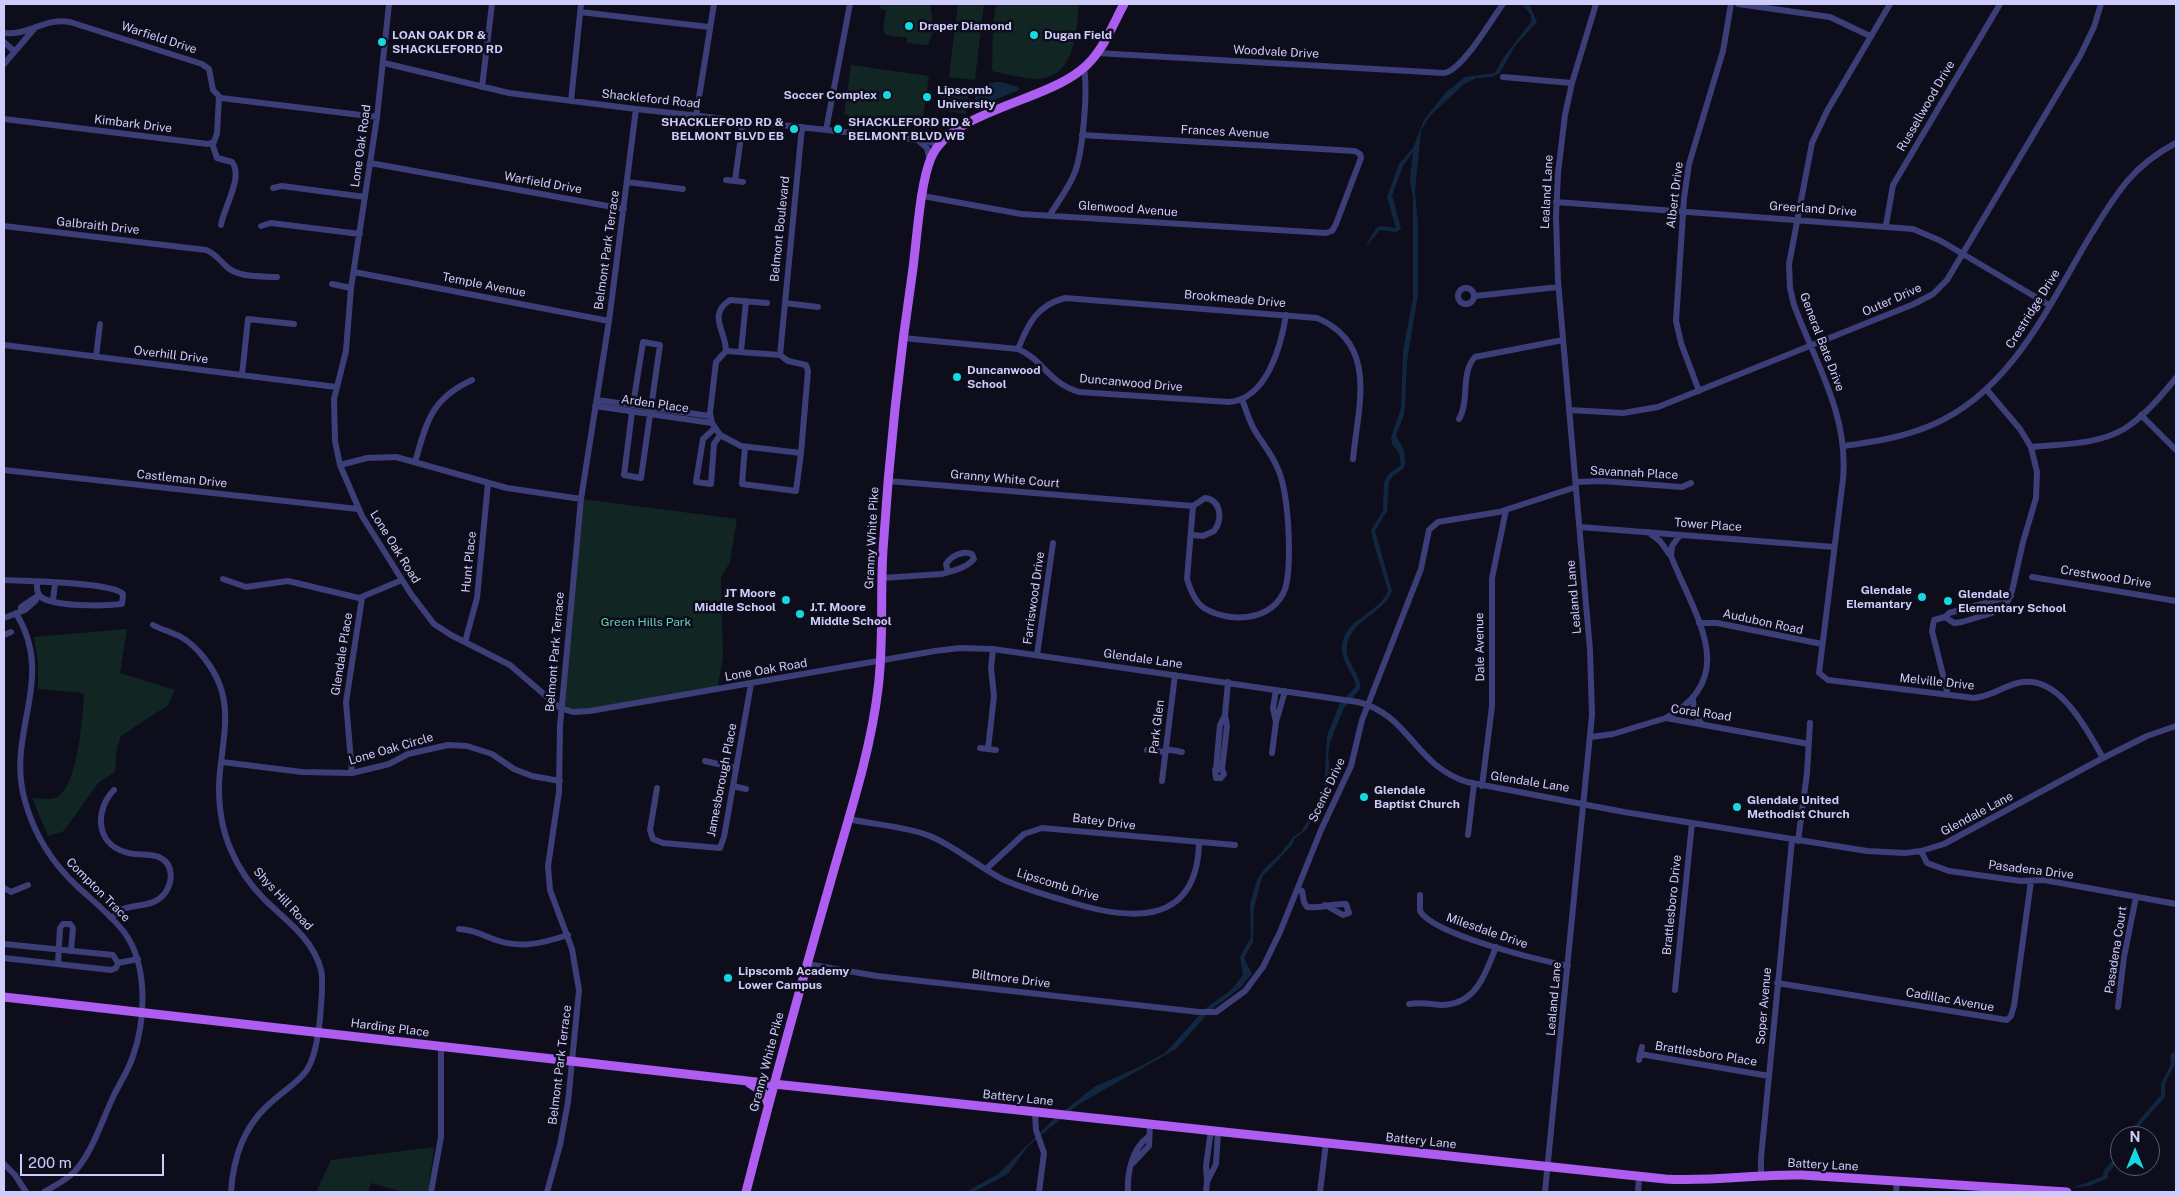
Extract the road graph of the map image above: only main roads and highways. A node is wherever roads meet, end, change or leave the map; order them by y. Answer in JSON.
{"nodes":[{"id":1,"x":1124,"y":4,"type":"edge"},
{"id":2,"x":4,"y":997,"type":"edge"},
{"id":3,"x":744,"y":1080,"type":"junction"},
{"id":4,"x":774,"y":1084,"type":"junction"},
{"id":5,"x":768,"y":1104,"type":"junction"},
{"id":6,"x":746,"y":1192,"type":"edge"},
{"id":7,"x":2067,"y":1192,"type":"edge"}],
"edges":[{"from":1,"to":4,"type":"main road","name":"Granny White Pike"},
{"from":2,"to":3,"type":"main road","name":"Harding Place"},
{"from":3,"to":4,"type":"main road","name":"Harding Place"},
{"from":3,"to":5,"type":"main road"},
{"from":4,"to":5,"type":"main road","name":"Granny White Pike"},
{"from":4,"to":7,"type":"main road","name":"Battery Lane"},
{"from":5,"to":6,"type":"main road","name":"Granny White Pike"}]}
